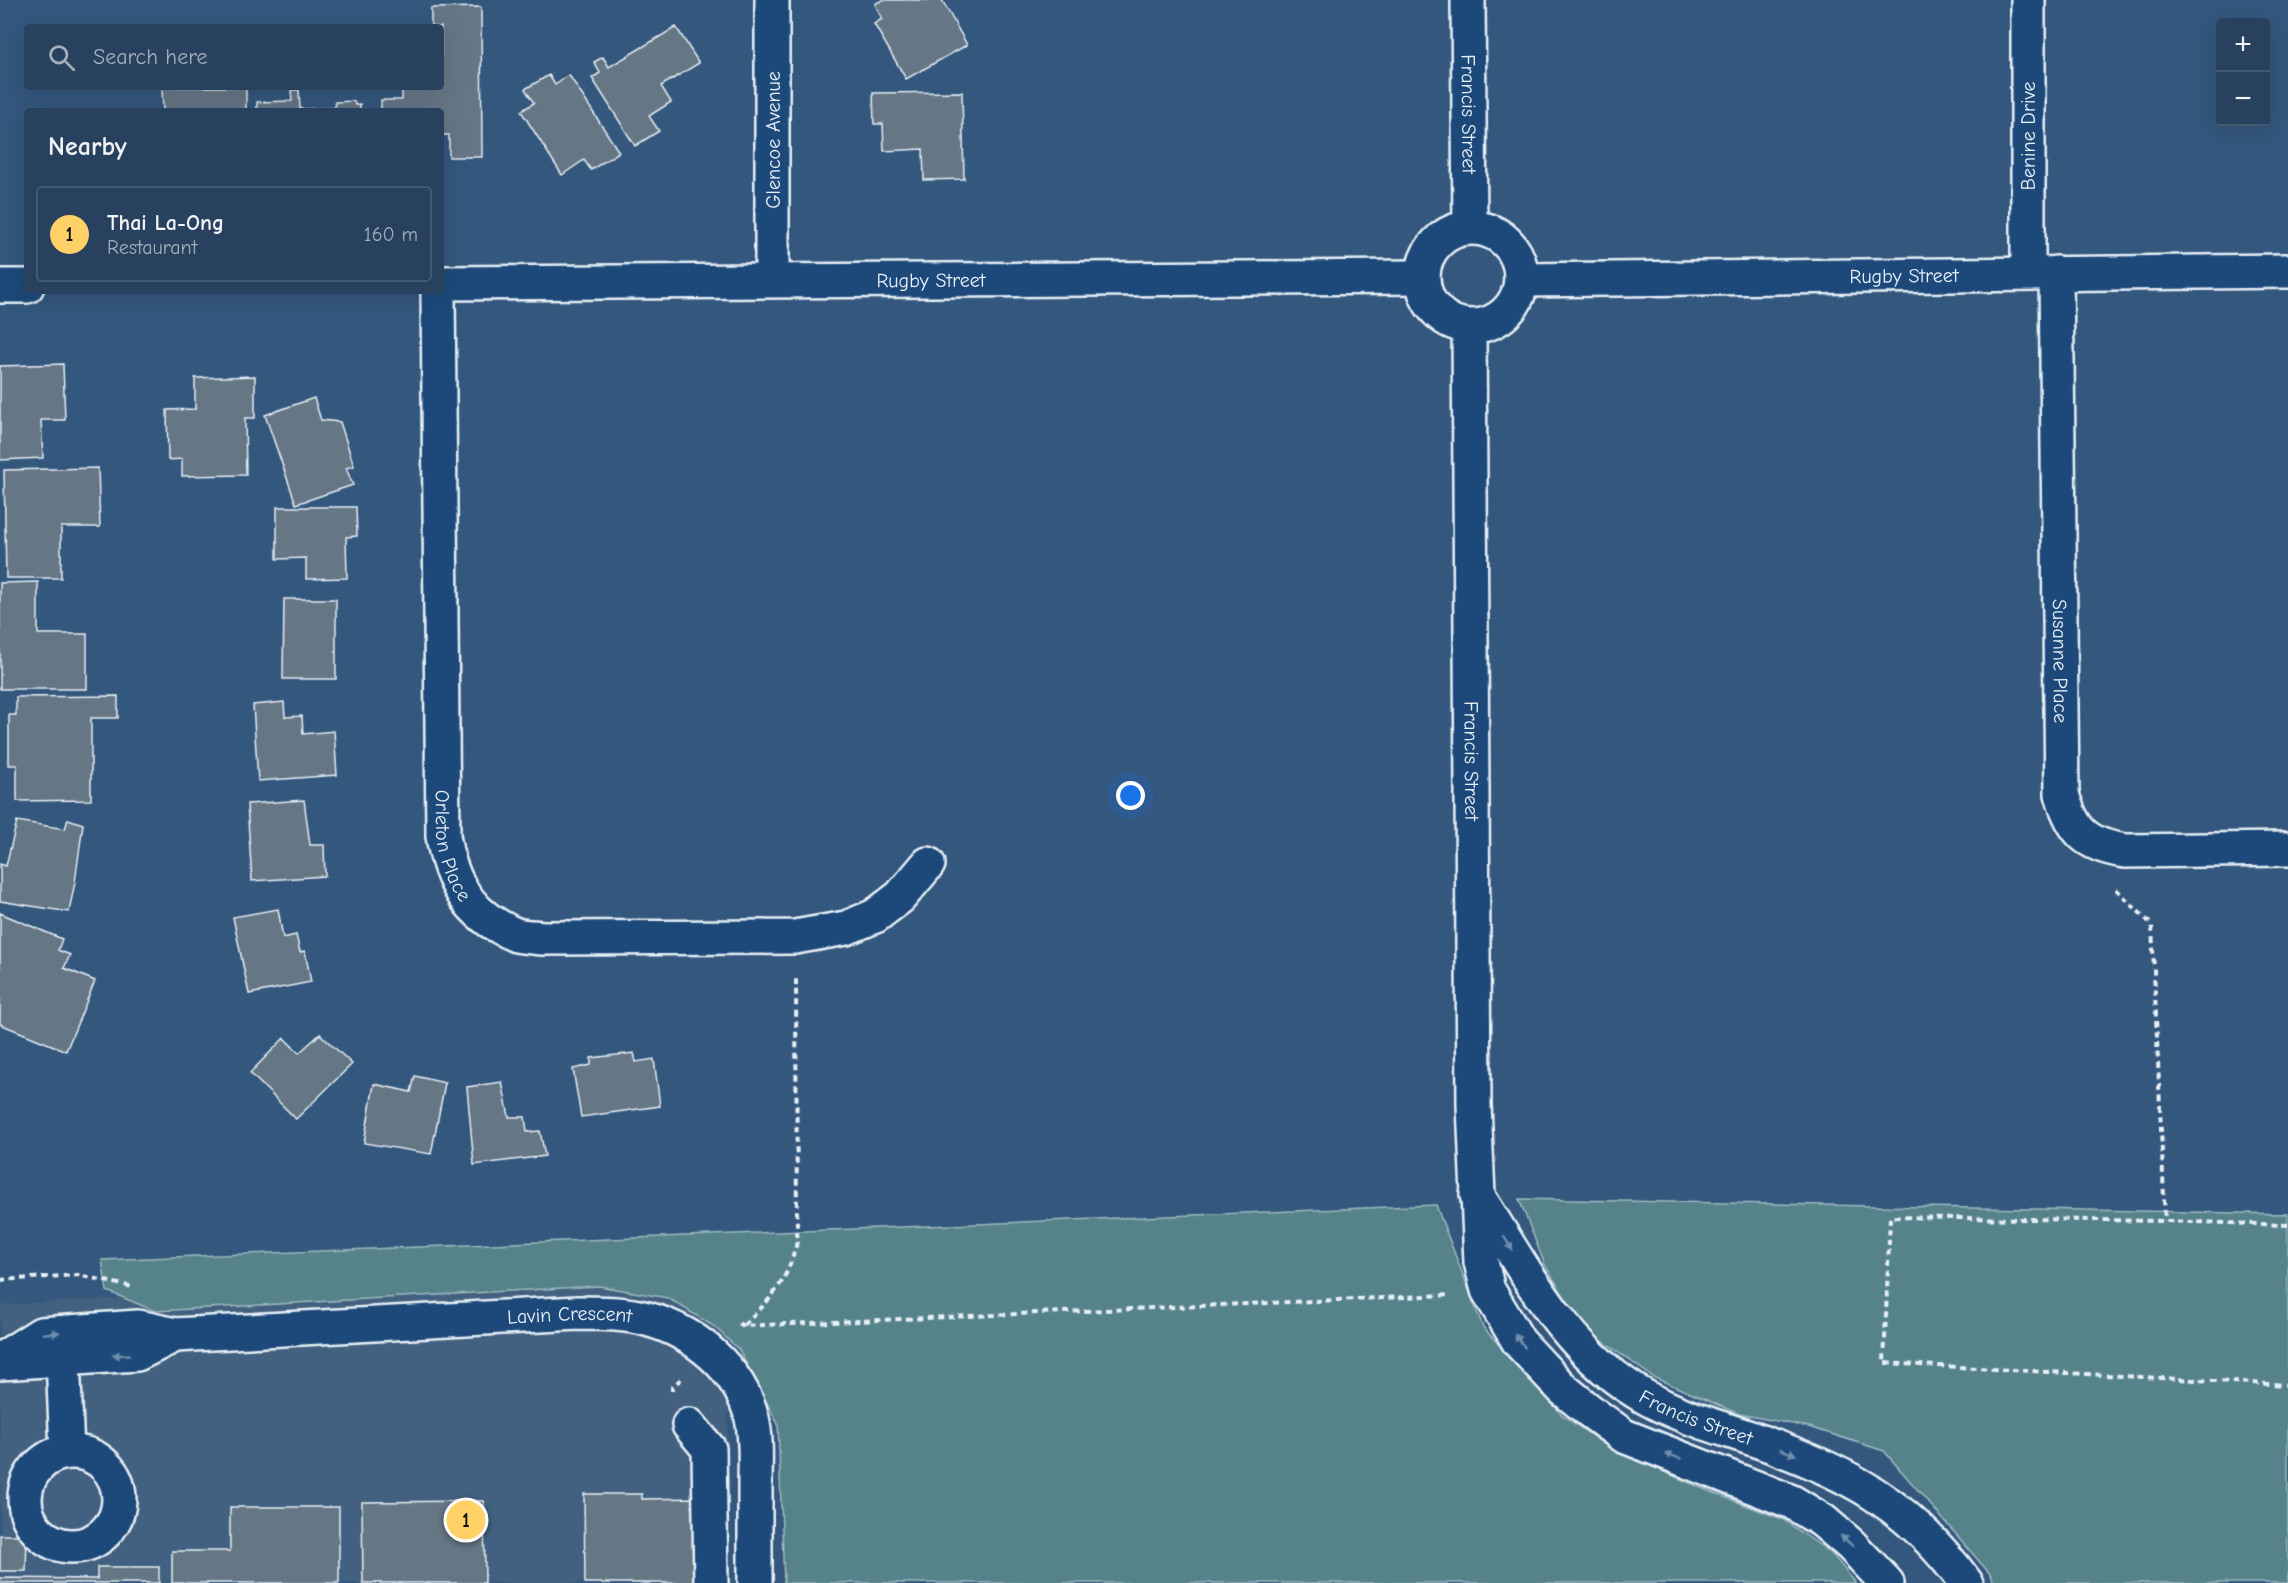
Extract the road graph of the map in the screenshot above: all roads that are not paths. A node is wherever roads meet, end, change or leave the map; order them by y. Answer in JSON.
{"nodes":[{"id":1,"x":772,"y":0,"type":"edge"},
{"id":2,"x":1468,"y":0,"type":"edge"},
{"id":3,"x":2028,"y":0,"type":"edge"},
{"id":4,"x":1470,"y":226,"type":"junction"},
{"id":5,"x":2288,"y":271,"type":"edge"},
{"id":6,"x":2042,"y":273,"type":"junction"},
{"id":7,"x":1422,"y":277,"type":"junction"},
{"id":8,"x":772,"y":280,"type":"junction"},
{"id":9,"x":1522,"y":280,"type":"junction"},
{"id":10,"x":444,"y":283,"type":"edge"},
{"id":11,"x":0,"y":286,"type":"edge"},
{"id":12,"x":24,"y":286,"type":"edge"},
{"id":13,"x":438,"y":294,"type":"edge"},
{"id":14,"x":1469,"y":327,"type":"junction"},
{"id":15,"x":2288,"y":849,"type":"edge"},
{"id":16,"x":928,"y":864,"type":"dead end"},
{"id":17,"x":1476,"y":1193,"type":"junction"},
{"id":18,"x":175,"y":1335,"type":"junction"},
{"id":19,"x":63,"y":1358,"type":"junction"},
{"id":20,"x":0,"y":1361,"type":"edge"},
{"id":21,"x":689,"y":1425,"type":"dead end"},
{"id":22,"x":67,"y":1452,"type":"dead end"},
{"id":23,"x":711,"y":1583,"type":"edge"},
{"id":24,"x":755,"y":1583,"type":"edge"},
{"id":25,"x":1887,"y":1583,"type":"edge"},
{"id":26,"x":1966,"y":1583,"type":"edge"}],
"edges":[{"from":1,"to":8,"type":"street","name":"Glencoe Avenue"},
{"from":2,"to":4,"type":"street","name":"Francis Street"},
{"from":3,"to":6,"type":"street","name":"Benine Drive"},
{"from":4,"to":7,"type":"street"},
{"from":4,"to":9,"type":"street"},
{"from":5,"to":6,"type":"street","name":"Rugby Street"},
{"from":6,"to":9,"type":"street","name":"Rugby Street"},
{"from":6,"to":15,"type":"street","name":"Susanne Place"},
{"from":7,"to":8,"type":"street","name":"Rugby Street"},
{"from":7,"to":14,"type":"street"},
{"from":8,"to":10,"type":"street","name":"Rugby Street"},
{"from":9,"to":14,"type":"street"},
{"from":11,"to":12,"type":"street"},
{"from":13,"to":16,"type":"street","name":"Orleton Place"},
{"from":14,"to":17,"type":"street","name":"Francis Street"},
{"from":25,"to":17,"type":"street","name":"Francis Street","one_way":true},
{"from":17,"to":26,"type":"street","name":"Francis Street","one_way":true},
{"from":18,"to":19,"type":"street","one_way":true},
{"from":20,"to":18,"type":"street","one_way":true},
{"from":18,"to":24,"type":"street","name":"Lavin Crescent"},
{"from":19,"to":20,"type":"street"},
{"from":19,"to":22,"type":"street"},
{"from":21,"to":23,"type":"street"}]}
